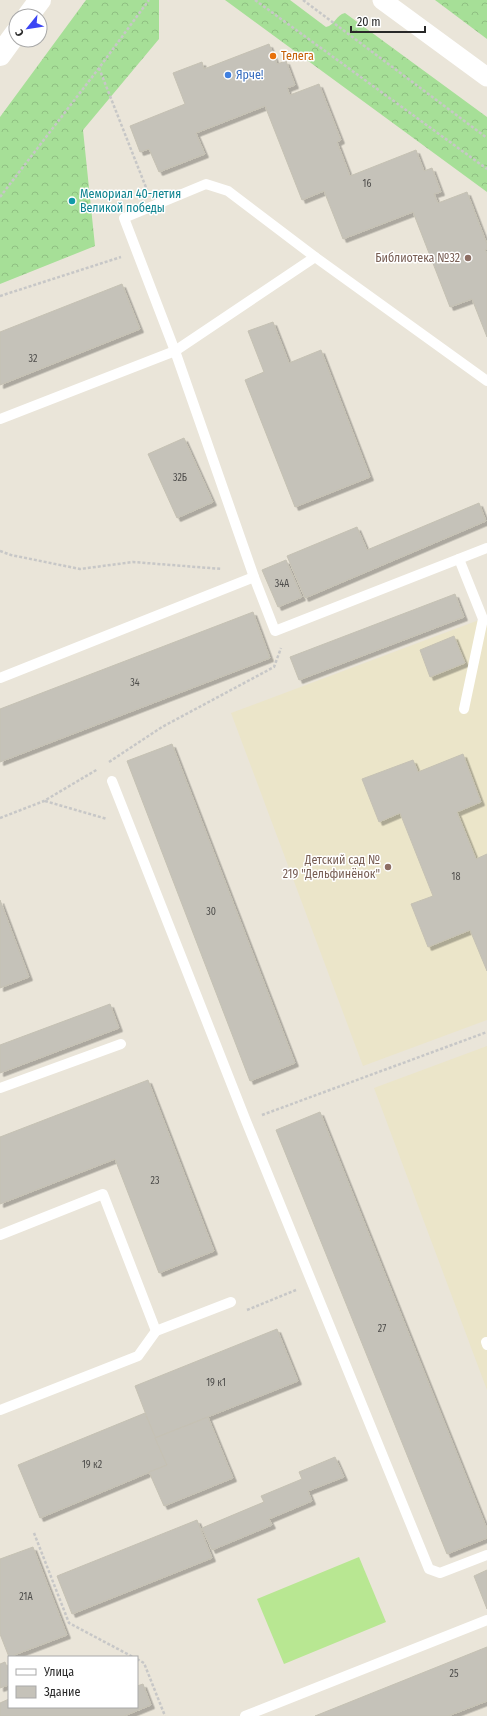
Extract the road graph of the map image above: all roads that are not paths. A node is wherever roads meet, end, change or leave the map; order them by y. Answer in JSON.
{"nodes":[{"id":1,"x":382,"y":0,"type":"edge"},
{"id":2,"x":8,"y":44,"type":"edge"},
{"id":3,"x":0,"y":54,"type":"edge"},
{"id":4,"x":487,"y":77,"type":"edge"},
{"id":5,"x":315,"y":258,"type":"junction"},
{"id":6,"x":175,"y":352,"type":"junction"},
{"id":7,"x":487,"y":381,"type":"edge"},
{"id":8,"x":0,"y":419,"type":"edge"},
{"id":9,"x":487,"y":548,"type":"edge"},
{"id":10,"x":459,"y":559,"type":"junction"},
{"id":11,"x":254,"y":577,"type":"junction"},
{"id":12,"x":0,"y":678,"type":"edge"},
{"id":13,"x":464,"y":709,"type":"dead end"},
{"id":14,"x":112,"y":781,"type":"dead end"},
{"id":15,"x":121,"y":1044,"type":"dead end"},
{"id":16,"x":0,"y":1088,"type":"edge"},
{"id":17,"x":0,"y":1235,"type":"edge"},
{"id":18,"x":231,"y":1302,"type":"road end"},
{"id":19,"x":156,"y":1331,"type":"junction"},
{"id":20,"x":0,"y":1410,"type":"edge"},
{"id":21,"x":487,"y":1554,"type":"edge"},
{"id":22,"x":487,"y":1620,"type":"edge"},
{"id":23,"x":245,"y":1716,"type":"edge"}],
"edges":[{"from":1,"to":4,"type":"street"},
{"from":2,"to":3,"type":"street"},
{"from":5,"to":6,"type":"lane"},
{"from":5,"to":6,"type":"lane"},
{"from":5,"to":7,"type":"lane"},
{"from":6,"to":8,"type":"lane"},
{"from":6,"to":11,"type":"lane"},
{"from":9,"to":10,"type":"lane"},
{"from":10,"to":11,"type":"lane"},
{"from":10,"to":13,"type":"lane"},
{"from":11,"to":12,"type":"lane"},
{"from":14,"to":21,"type":"lane"},
{"from":15,"to":16,"type":"lane"},
{"from":17,"to":19,"type":"lane"},
{"from":18,"to":19,"type":"lane"},
{"from":19,"to":20,"type":"lane"},
{"from":22,"to":23,"type":"lane"}]}
